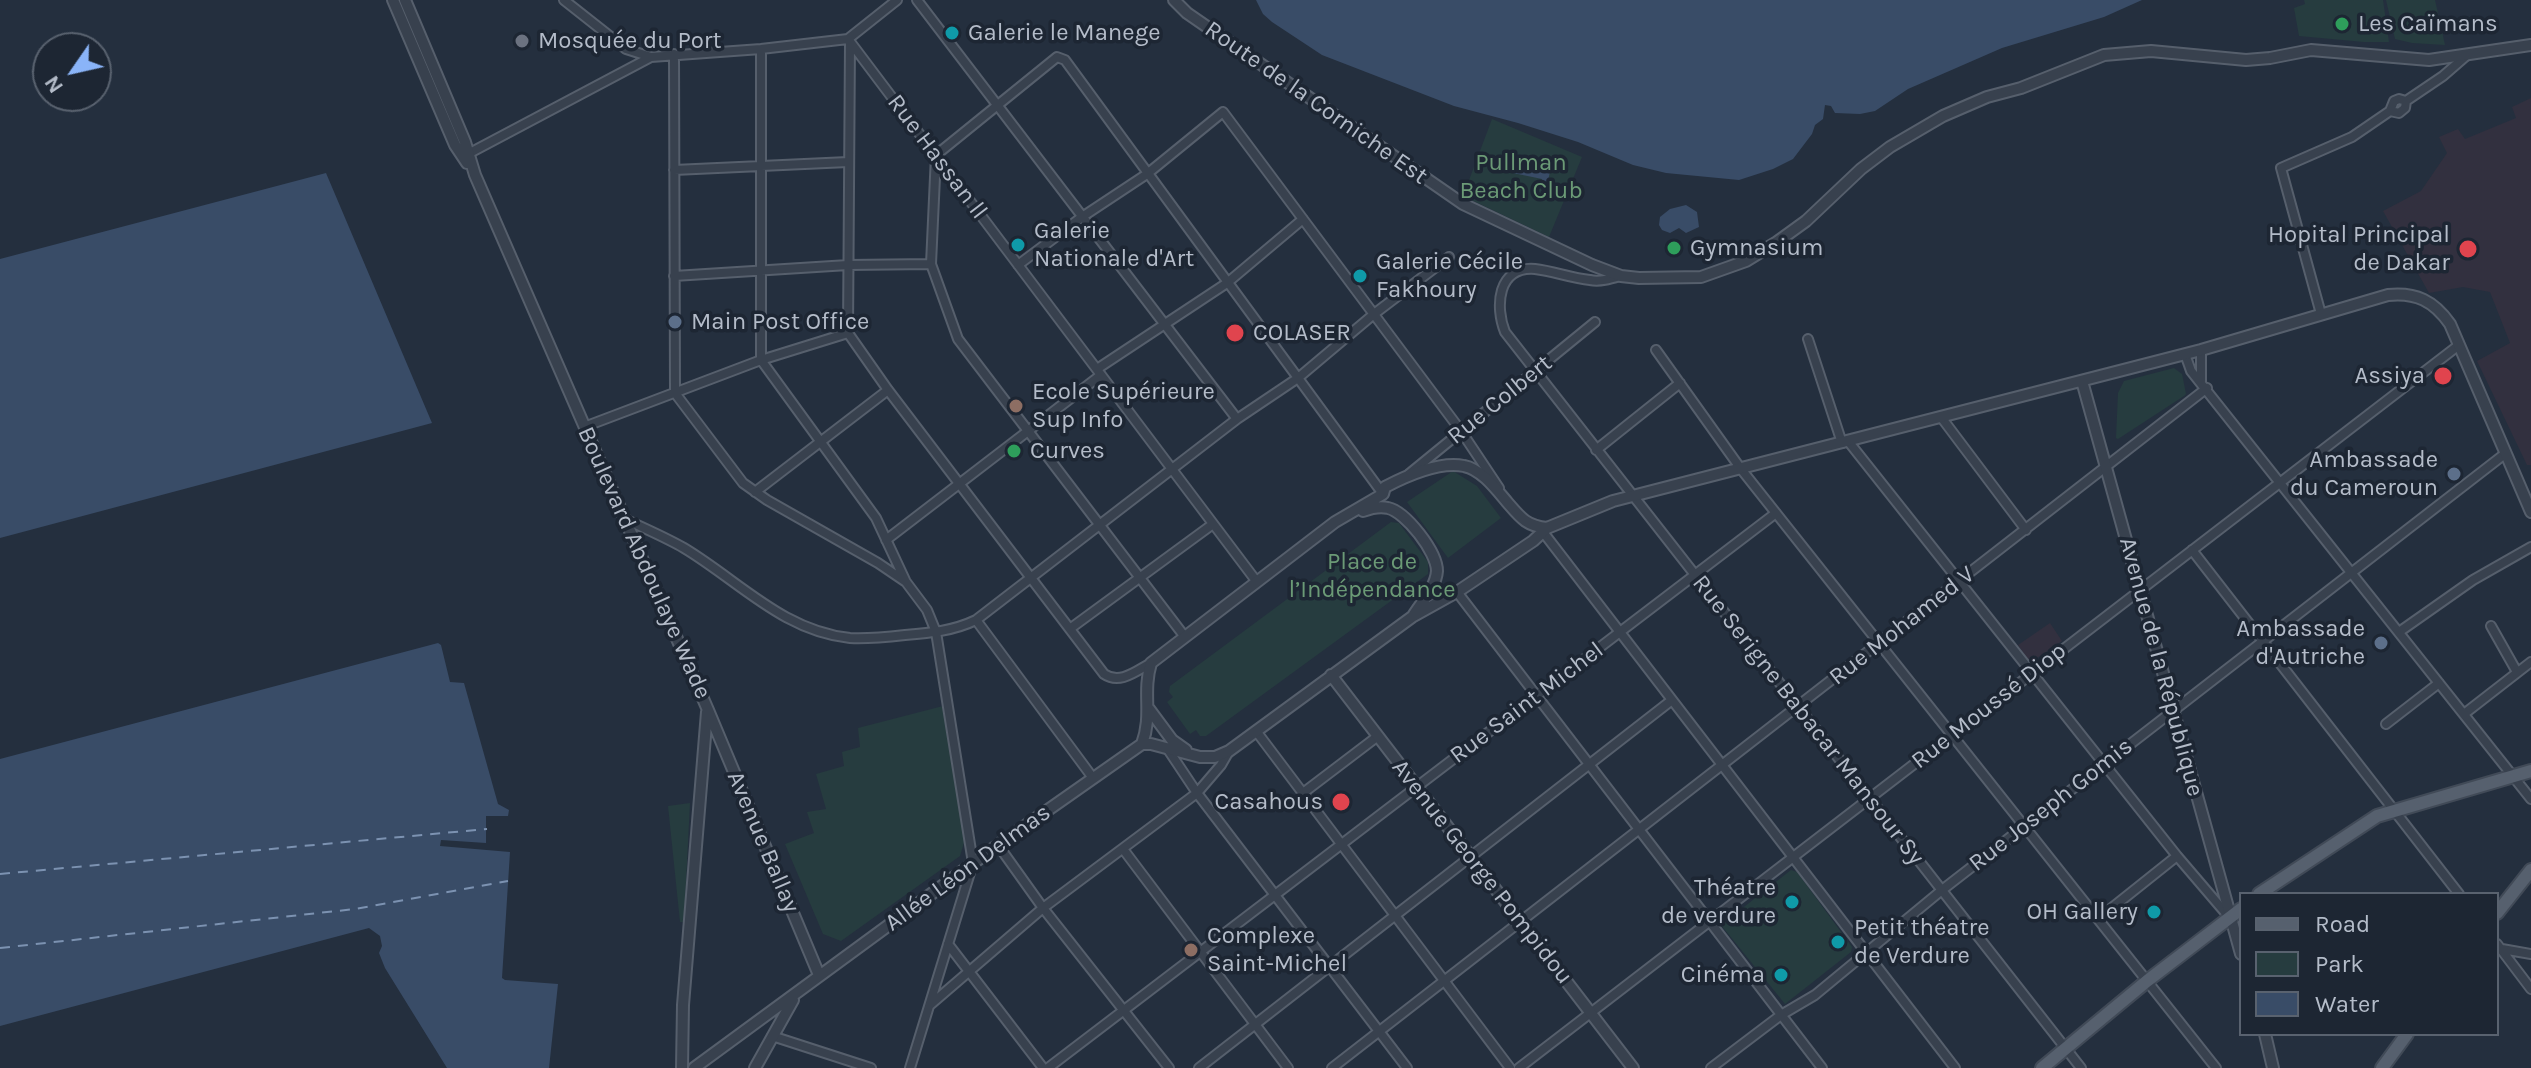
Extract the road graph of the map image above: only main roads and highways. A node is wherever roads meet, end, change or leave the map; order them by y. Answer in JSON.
{"nodes":[{"id":1,"x":2531,"y":771,"type":"edge"},
{"id":2,"x":2531,"y":870,"type":"edge"},
{"id":3,"x":2262,"y":892,"type":"edge"},
{"id":4,"x":2499,"y":910,"type":"edge"},
{"id":5,"x":2239,"y":911,"type":"edge"},
{"id":6,"x":2406,"y":1036,"type":"edge"},
{"id":7,"x":2042,"y":1068,"type":"edge"},
{"id":8,"x":2382,"y":1068,"type":"edge"}],
"edges":[{"from":1,"to":3,"type":"main road"},
{"from":2,"to":4,"type":"main road"},
{"from":5,"to":7,"type":"main road"},
{"from":6,"to":8,"type":"main road"}]}
